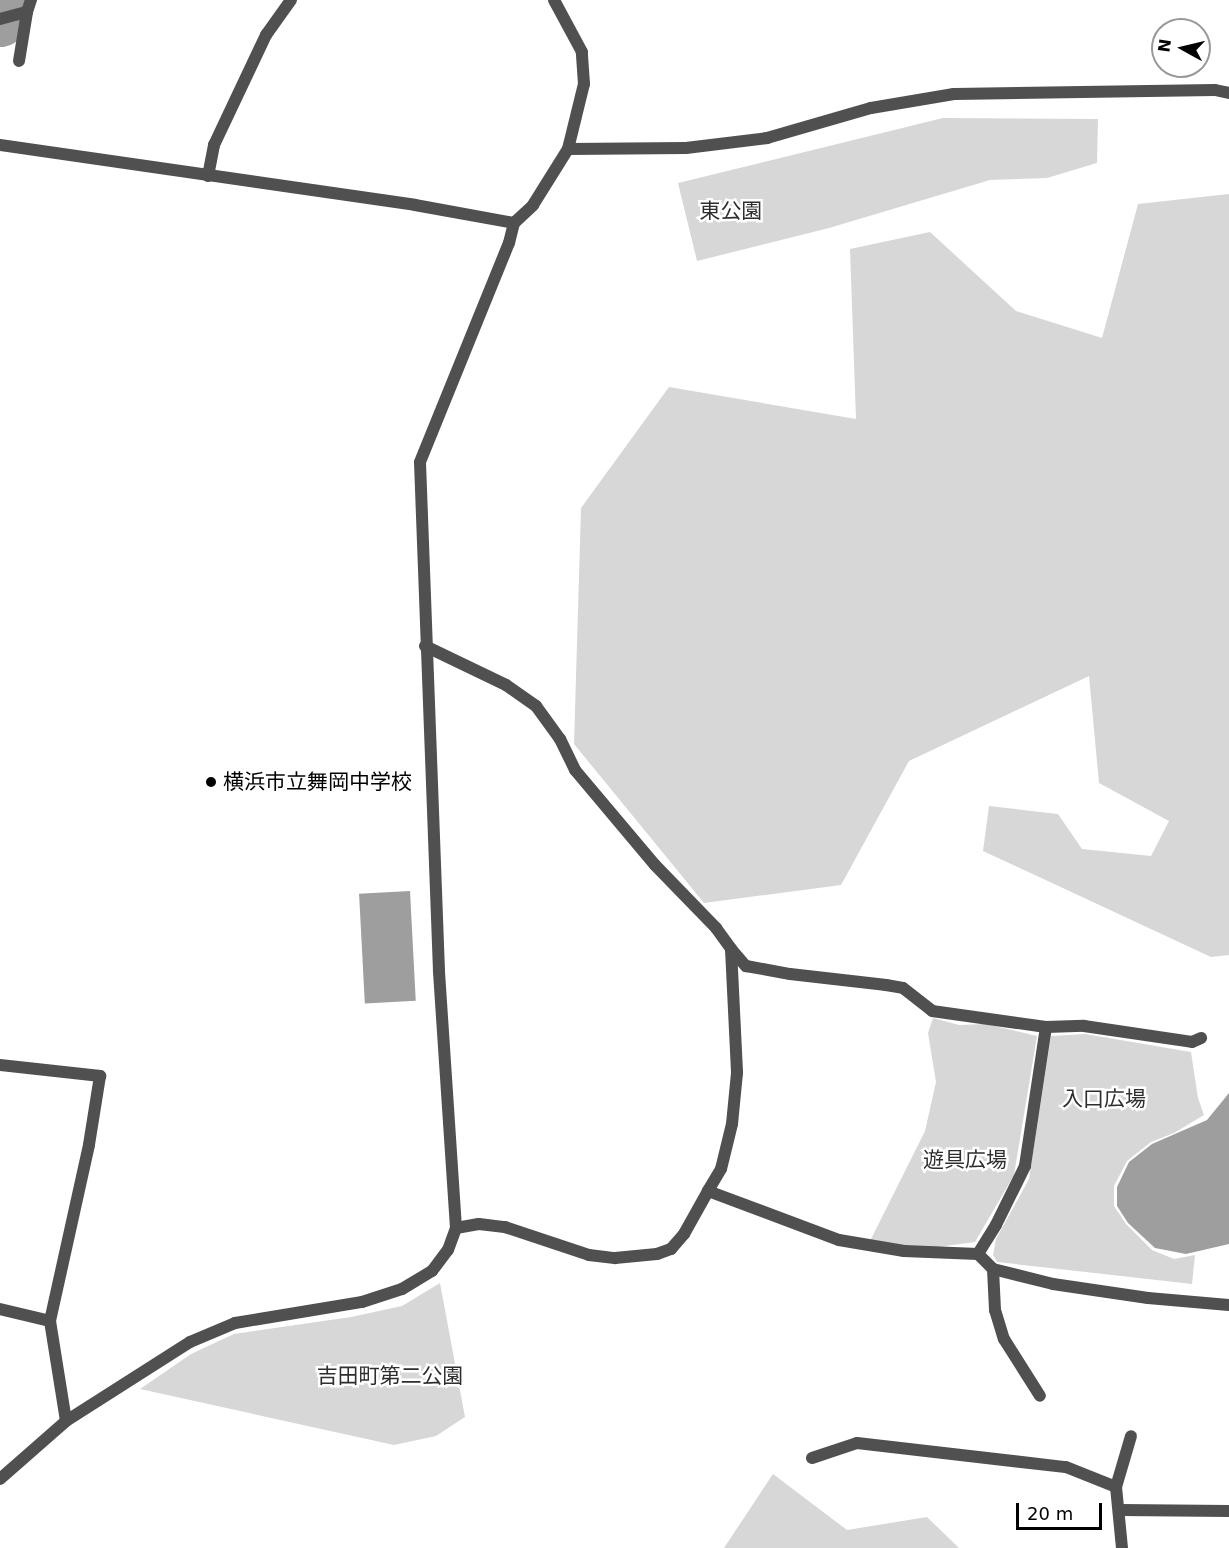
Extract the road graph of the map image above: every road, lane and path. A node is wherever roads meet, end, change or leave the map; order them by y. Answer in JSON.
{"nodes":[{"id":1,"x":32,"y":0,"type":"edge"},
{"id":2,"x":291,"y":0,"type":"edge"},
{"id":3,"x":554,"y":0,"type":"edge"},
{"id":4,"x":21,"y":14,"type":"junction"},
{"id":5,"x":0,"y":19,"type":"edge"},
{"id":6,"x":19,"y":61,"type":"dead end"},
{"id":7,"x":1229,"y":93,"type":"edge"},
{"id":8,"x":2,"y":145,"type":"edge"},
{"id":9,"x":568,"y":148,"type":"junction"},
{"id":10,"x":208,"y":176,"type":"junction"},
{"id":11,"x":514,"y":223,"type":"junction"},
{"id":12,"x":425,"y":646,"type":"junction"},
{"id":13,"x":731,"y":949,"type":"junction"},
{"id":14,"x":1046,"y":1027,"type":"junction"},
{"id":15,"x":1202,"y":1038,"type":"dead end"},
{"id":16,"x":0,"y":1065,"type":"edge"},
{"id":17,"x":708,"y":1191,"type":"junction"},
{"id":18,"x":456,"y":1228,"type":"junction"},
{"id":19,"x":978,"y":1254,"type":"junction"},
{"id":20,"x":993,"y":1269,"type":"junction"},
{"id":21,"x":1229,"y":1305,"type":"edge"},
{"id":22,"x":0,"y":1309,"type":"edge"},
{"id":23,"x":50,"y":1321,"type":"junction"},
{"id":24,"x":1040,"y":1396,"type":"dead end"},
{"id":25,"x":66,"y":1421,"type":"junction"},
{"id":26,"x":1131,"y":1436,"type":"dead end"},
{"id":27,"x":812,"y":1458,"type":"dead end"},
{"id":28,"x":0,"y":1479,"type":"edge"},
{"id":29,"x":1116,"y":1487,"type":"junction"},
{"id":30,"x":1120,"y":1510,"type":"junction"},
{"id":31,"x":1229,"y":1511,"type":"edge"},
{"id":32,"x":1122,"y":1548,"type":"edge"}],
"edges":[{"from":1,"to":4,"type":"street"},
{"from":2,"to":10,"type":"street"},
{"from":3,"to":9,"type":"street"},
{"from":4,"to":5,"type":"street"},
{"from":4,"to":6,"type":"street"},
{"from":7,"to":9,"type":"street"},
{"from":8,"to":10,"type":"street"},
{"from":9,"to":11,"type":"street"},
{"from":10,"to":11,"type":"street"},
{"from":11,"to":12,"type":"street"},
{"from":12,"to":13,"type":"street"},
{"from":12,"to":18,"type":"street"},
{"from":13,"to":14,"type":"street"},
{"from":13,"to":17,"type":"street"},
{"from":14,"to":15,"type":"street"},
{"from":14,"to":19,"type":"street"},
{"from":16,"to":23,"type":"street"},
{"from":17,"to":18,"type":"street"},
{"from":17,"to":19,"type":"street"},
{"from":18,"to":25,"type":"street"},
{"from":19,"to":20,"type":"street"},
{"from":20,"to":21,"type":"street"},
{"from":20,"to":24,"type":"street"},
{"from":22,"to":23,"type":"street"},
{"from":23,"to":25,"type":"street"},
{"from":25,"to":28,"type":"street"},
{"from":26,"to":29,"type":"street"},
{"from":27,"to":29,"type":"street"},
{"from":29,"to":30,"type":"street"},
{"from":30,"to":31,"type":"street"},
{"from":30,"to":32,"type":"street"}]}
